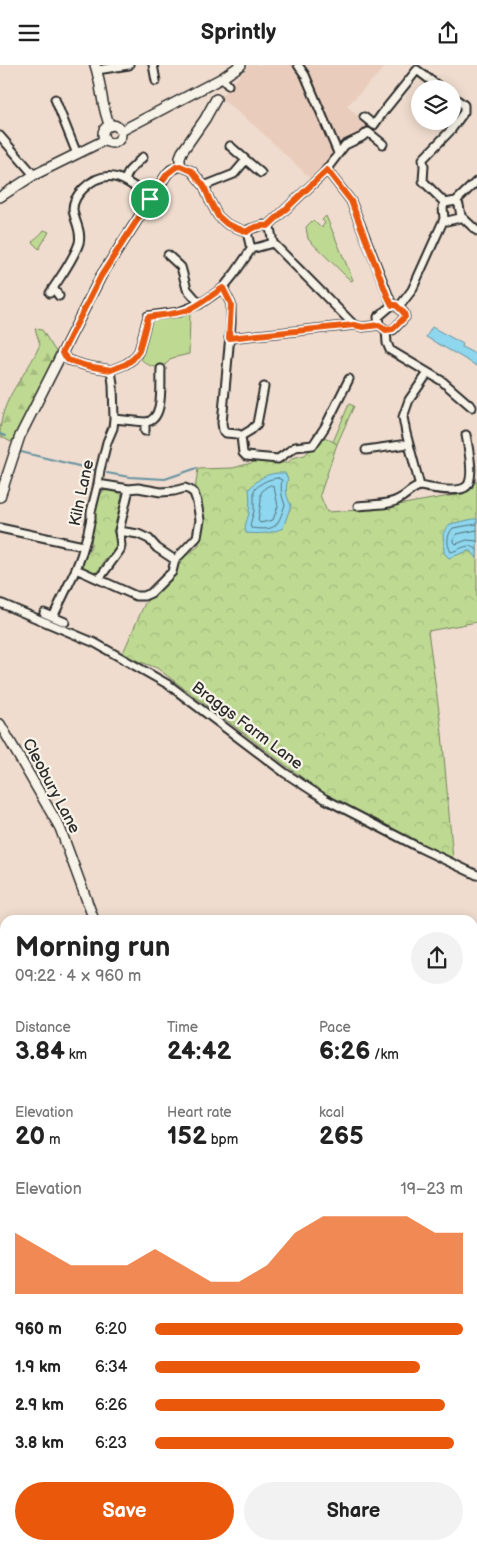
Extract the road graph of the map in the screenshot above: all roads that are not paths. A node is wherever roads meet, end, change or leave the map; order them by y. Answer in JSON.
{"nodes":[{"id":1,"x":129,"y":65,"type":"edge"},
{"id":2,"x":153,"y":65,"type":"edge"},
{"id":3,"x":241,"y":65,"type":"edge"},
{"id":4,"x":298,"y":65,"type":"edge"},
{"id":5,"x":96,"y":68,"type":"edge"},
{"id":6,"x":430,"y":80,"type":"edge"},
{"id":7,"x":156,"y":81,"type":"dead end"},
{"id":8,"x":55,"y":99,"type":"dead end"},
{"id":9,"x":216,"y":99,"type":"dead end"},
{"id":10,"x":461,"y":103,"type":"edge"},
{"id":11,"x":461,"y":116,"type":"edge"},
{"id":12,"x":364,"y":117,"type":"dead end"},
{"id":13,"x":110,"y":126,"type":"junction"},
{"id":14,"x":451,"y":130,"type":"edge"},
{"id":15,"x":121,"y":131,"type":"junction"},
{"id":16,"x":0,"y":136,"type":"edge"},
{"id":17,"x":105,"y":139,"type":"junction"},
{"id":18,"x":383,"y":145,"type":"dead end"},
{"id":19,"x":230,"y":146,"type":"dead end"},
{"id":20,"x":338,"y":153,"type":"junction"},
{"id":21,"x":77,"y":154,"type":"junction"},
{"id":22,"x":143,"y":157,"type":"dead end"},
{"id":23,"x":246,"y":160,"type":"junction"},
{"id":24,"x":180,"y":166,"type":"junction"},
{"id":25,"x":327,"y":170,"type":"junction"},
{"id":26,"x":261,"y":173,"type":"dead end"},
{"id":27,"x":34,"y":175,"type":"junction"},
{"id":28,"x":125,"y":180,"type":"junction"},
{"id":29,"x":477,"y":181,"type":"edge"},
{"id":30,"x":204,"y":186,"type":"junction"},
{"id":31,"x":1,"y":194,"type":"edge"},
{"id":32,"x":150,"y":199,"type":"junction"},
{"id":33,"x":456,"y":201,"type":"junction"},
{"id":34,"x":445,"y":203,"type":"junction"},
{"id":35,"x":461,"y":216,"type":"junction"},
{"id":36,"x":444,"y":219,"type":"junction"},
{"id":37,"x":268,"y":226,"type":"junction"},
{"id":38,"x":477,"y":231,"type":"edge"},
{"id":39,"x":247,"y":232,"type":"junction"},
{"id":40,"x":272,"y":243,"type":"junction"},
{"id":41,"x":252,"y":248,"type":"junction"},
{"id":42,"x":168,"y":255,"type":"dead end"},
{"id":43,"x":223,"y":288,"type":"junction"},
{"id":44,"x":59,"y":296,"type":"dead end"},
{"id":45,"x":200,"y":304,"type":"junction"},
{"id":46,"x":396,"y":306,"type":"junction"},
{"id":47,"x":354,"y":325,"type":"junction"},
{"id":48,"x":379,"y":325,"type":"junction"},
{"id":49,"x":386,"y":330,"type":"junction"},
{"id":50,"x":229,"y":338,"type":"junction"},
{"id":51,"x":62,"y":353,"type":"junction"},
{"id":52,"x":161,"y":369,"type":"dead end"},
{"id":53,"x":111,"y":370,"type":"junction"},
{"id":54,"x":428,"y":373,"type":"junction"},
{"id":55,"x":349,"y":379,"type":"dead end"},
{"id":56,"x":264,"y":387,"type":"dead end"},
{"id":57,"x":472,"y":407,"type":"dead end"},
{"id":58,"x":114,"y":419,"type":"junction"},
{"id":59,"x":145,"y":422,"type":"junction"},
{"id":60,"x":145,"y":431,"type":"dead end"},
{"id":61,"x":466,"y":435,"type":"dead end"},
{"id":62,"x":241,"y":436,"type":"junction"},
{"id":63,"x":408,"y":444,"type":"junction"},
{"id":64,"x":366,"y":450,"type":"dead end"},
{"id":65,"x":474,"y":469,"type":"edge"},
{"id":66,"x":98,"y":485,"type":"junction"},
{"id":67,"x":420,"y":486,"type":"junction"},
{"id":68,"x":129,"y":489,"type":"junction"},
{"id":69,"x":0,"y":497,"type":"edge"},
{"id":70,"x":358,"y":506,"type":"dead end"},
{"id":71,"x":0,"y":527,"type":"edge"},
{"id":72,"x":119,"y":531,"type":"junction"},
{"id":73,"x":83,"y":546,"type":"junction"},
{"id":74,"x":175,"y":560,"type":"junction"},
{"id":75,"x":76,"y":569,"type":"junction"},
{"id":76,"x":99,"y":579,"type":"junction"},
{"id":77,"x":0,"y":603,"type":"edge"},
{"id":78,"x":44,"y":613,"type":"dead end"},
{"id":79,"x":53,"y":617,"type":"junction"},
{"id":80,"x":65,"y":622,"type":"dead end"},
{"id":81,"x":0,"y":724,"type":"edge"},
{"id":82,"x":477,"y":875,"type":"edge"},
{"id":83,"x":92,"y":915,"type":"edge"}],
"edges":[{"from":1,"to":5,"type":"street"},
{"from":2,"to":7,"type":"street"},
{"from":3,"to":15,"type":"street"},
{"from":4,"to":20,"type":"street"},
{"from":5,"to":13,"type":"street"},
{"from":6,"to":12,"type":"street"},
{"from":8,"to":21,"type":"street"},
{"from":9,"to":24,"type":"street"},
{"from":10,"to":11,"type":"street"},
{"from":13,"to":15,"type":"street"},
{"from":13,"to":17,"type":"street"},
{"from":14,"to":34,"type":"street"},
{"from":15,"to":17,"type":"street"},
{"from":16,"to":27,"type":"street"},
{"from":17,"to":21,"type":"street"},
{"from":18,"to":20,"type":"street"},
{"from":19,"to":23,"type":"street"},
{"from":20,"to":25,"type":"street"},
{"from":21,"to":27,"type":"street"},
{"from":22,"to":28,"type":"street"},
{"from":23,"to":26,"type":"street"},
{"from":23,"to":30,"type":"street"},
{"from":24,"to":30,"type":"street"},
{"from":24,"to":32,"type":"street"},
{"from":25,"to":37,"type":"street"},
{"from":25,"to":46,"type":"street"},
{"from":27,"to":31,"type":"street"},
{"from":28,"to":32,"type":"street"},
{"from":28,"to":44,"type":"street"},
{"from":29,"to":33,"type":"street"},
{"from":30,"to":39,"type":"street"},
{"from":32,"to":51,"type":"street"},
{"from":33,"to":34,"type":"street"},
{"from":33,"to":35,"type":"street"},
{"from":34,"to":36,"type":"street"},
{"from":35,"to":36,"type":"street"},
{"from":35,"to":38,"type":"street"},
{"from":36,"to":46,"type":"street"},
{"from":37,"to":39,"type":"street"},
{"from":37,"to":40,"type":"street"},
{"from":39,"to":41,"type":"street"},
{"from":40,"to":41,"type":"street"},
{"from":40,"to":47,"type":"street"},
{"from":41,"to":43,"type":"street"},
{"from":42,"to":45,"type":"street"},
{"from":43,"to":45,"type":"street"},
{"from":43,"to":50,"type":"street"},
{"from":45,"to":53,"type":"street"},
{"from":46,"to":48,"type":"street"},
{"from":46,"to":49,"type":"street"},
{"from":47,"to":48,"type":"street"},
{"from":47,"to":50,"type":"street"},
{"from":48,"to":49,"type":"street"},
{"from":49,"to":54,"type":"street"},
{"from":50,"to":62,"type":"street"},
{"from":51,"to":53,"type":"street"},
{"from":51,"to":69,"type":"street"},
{"from":52,"to":59,"type":"street"},
{"from":53,"to":58,"type":"street","name":"Kiln Lane"},
{"from":54,"to":57,"type":"street"},
{"from":54,"to":63,"type":"street"},
{"from":55,"to":62,"type":"street"},
{"from":56,"to":62,"type":"street"},
{"from":58,"to":59,"type":"street"},
{"from":58,"to":66,"type":"street","name":"Kiln Lane"},
{"from":59,"to":60,"type":"street"},
{"from":61,"to":65,"type":"street"},
{"from":63,"to":64,"type":"street"},
{"from":63,"to":67,"type":"street"},
{"from":65,"to":67,"type":"street"},
{"from":66,"to":68,"type":"street"},
{"from":66,"to":73,"type":"street","name":"Kiln Lane"},
{"from":67,"to":70,"type":"street"},
{"from":68,"to":72,"type":"street"},
{"from":68,"to":74,"type":"street"},
{"from":71,"to":73,"type":"street"},
{"from":72,"to":74,"type":"street"},
{"from":72,"to":76,"type":"street"},
{"from":73,"to":75,"type":"street","name":"Kiln Lane"},
{"from":74,"to":76,"type":"street"},
{"from":75,"to":76,"type":"street"},
{"from":75,"to":79,"type":"street","name":"Kiln Lane"},
{"from":77,"to":82,"type":"street","name":"Braggs Farm Lane"},
{"from":78,"to":79,"type":"street"},
{"from":79,"to":80,"type":"street"},
{"from":81,"to":83,"type":"street","name":"Cleobury Lane"}]}
